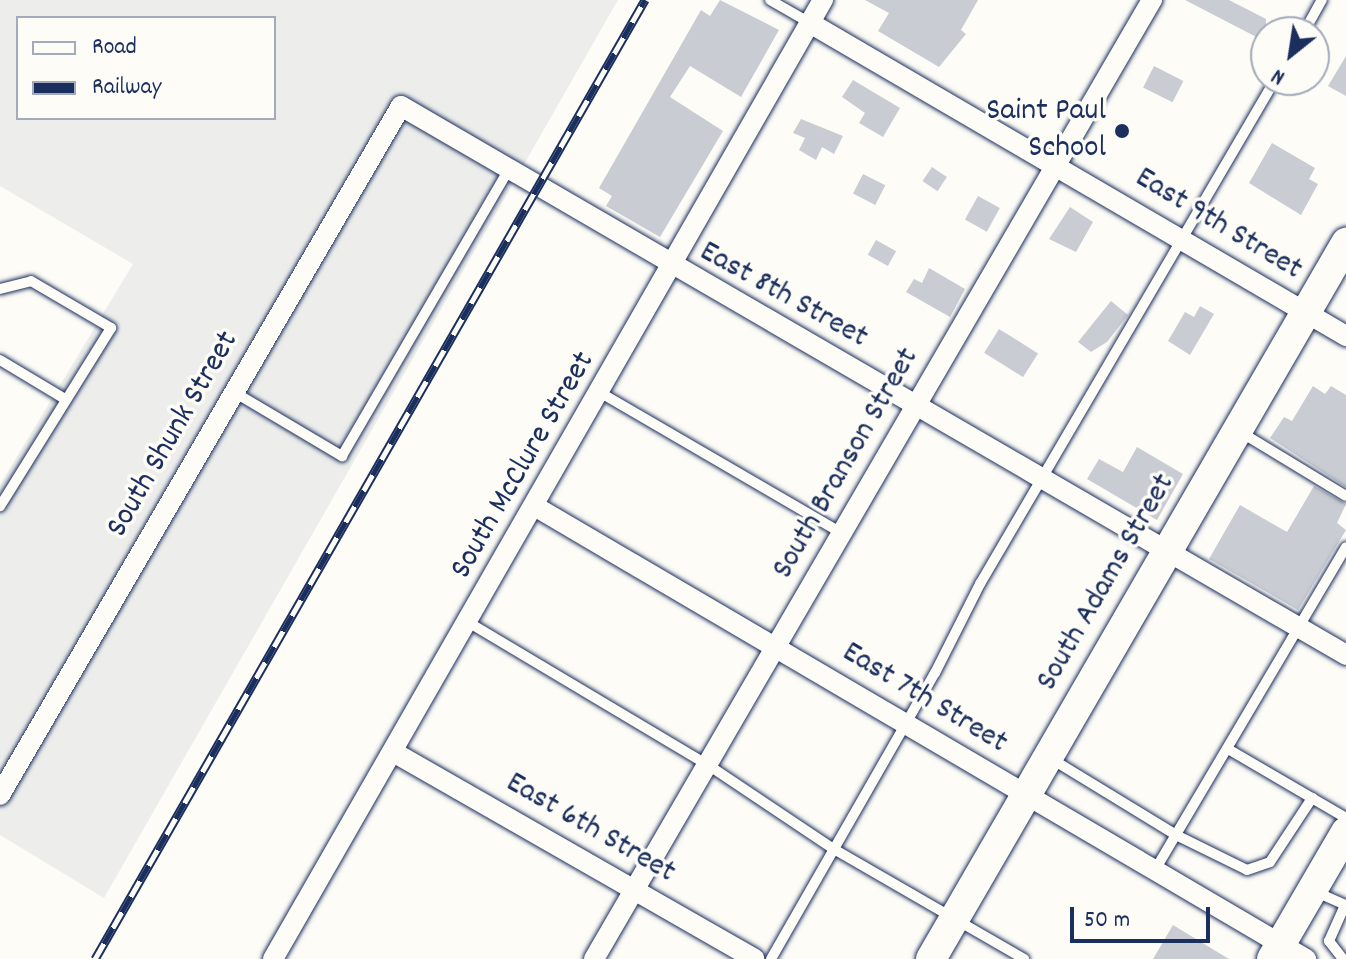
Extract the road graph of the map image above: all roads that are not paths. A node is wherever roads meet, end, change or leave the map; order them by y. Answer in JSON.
{"nodes":[{"id":1,"x":770,"y":0,"type":"edge"},
{"id":2,"x":823,"y":0,"type":"edge"},
{"id":3,"x":1152,"y":0,"type":"edge"},
{"id":4,"x":810,"y":23,"type":"junction"},
{"id":5,"x":1266,"y":96,"type":"edge"},
{"id":6,"x":401,"y":106,"type":"joint"},
{"id":7,"x":1056,"y":164,"type":"junction"},
{"id":8,"x":508,"y":171,"type":"junction"},
{"id":9,"x":1183,"y":239,"type":"junction"},
{"id":10,"x":1346,"y":243,"type":"edge"},
{"id":11,"x":673,"y":269,"type":"junction"},
{"id":12,"x":0,"y":289,"type":"edge"},
{"id":13,"x":1306,"y":312,"type":"junction"},
{"id":14,"x":1346,"y":336,"type":"edge"},
{"id":15,"x":0,"y":360,"type":"edge"},
{"id":16,"x":234,"y":392,"type":"junction"},
{"id":17,"x":601,"y":393,"type":"junction"},
{"id":18,"x":65,"y":399,"type":"junction"},
{"id":19,"x":916,"y":405,"type":"junction"},
{"id":20,"x":1237,"y":430,"type":"junction"},
{"id":21,"x":1045,"y":480,"type":"junction"},
{"id":22,"x":1346,"y":496,"type":"edge"},
{"id":23,"x":0,"y":506,"type":"edge"},
{"id":24,"x":536,"y":507,"type":"junction"},
{"id":25,"x":842,"y":533,"type":"junction"},
{"id":26,"x":1346,"y":547,"type":"edge"},
{"id":27,"x":1167,"y":552,"type":"junction"},
{"id":28,"x":468,"y":622,"type":"junction"},
{"id":29,"x":1301,"y":629,"type":"junction"},
{"id":30,"x":776,"y":646,"type":"junction"},
{"id":31,"x":1346,"y":655,"type":"edge"},
{"id":32,"x":906,"y":723,"type":"junction"},
{"id":33,"x":1228,"y":749,"type":"junction"},
{"id":34,"x":395,"y":753,"type":"junction"},
{"id":35,"x":1048,"y":757,"type":"junction"},
{"id":36,"x":708,"y":765,"type":"junction"},
{"id":37,"x":1026,"y":794,"type":"junction"},
{"id":38,"x":0,"y":795,"type":"edge"},
{"id":39,"x":1312,"y":798,"type":"junction"},
{"id":40,"x":1346,"y":818,"type":"edge"},
{"id":41,"x":1346,"y":832,"type":"edge"},
{"id":42,"x":1176,"y":835,"type":"junction"},
{"id":43,"x":832,"y":848,"type":"junction"},
{"id":44,"x":1155,"y":870,"type":"junction"},
{"id":45,"x":635,"y":889,"type":"junction"},
{"id":46,"x":1312,"y":891,"type":"junction"},
{"id":47,"x":1345,"y":906,"type":"edge"},
{"id":48,"x":955,"y":917,"type":"junction"},
{"id":49,"x":1286,"y":954,"type":"edge"},
{"id":50,"x":273,"y":959,"type":"edge"},
{"id":51,"x":594,"y":959,"type":"edge"},
{"id":52,"x":754,"y":959,"type":"edge"},
{"id":53,"x":771,"y":959,"type":"edge"},
{"id":54,"x":931,"y":959,"type":"edge"},
{"id":55,"x":1024,"y":959,"type":"edge"},
{"id":56,"x":1343,"y":959,"type":"edge"}],
"edges":[{"from":1,"to":4,"type":"lane"},
{"from":2,"to":4,"type":"street","name":"South McClure Street"},
{"from":3,"to":7,"type":"street","name":"South Branson Street"},
{"from":4,"to":7,"type":"street","name":"East 9th Street"},
{"from":4,"to":11,"type":"street","name":"South McClure Street"},
{"from":5,"to":9,"type":"lane"},
{"from":6,"to":8,"type":"street","name":"East 8th Street"},
{"from":6,"to":16,"type":"street","name":"South Shunk Street"},
{"from":7,"to":9,"type":"street","name":"East 9th Street"},
{"from":7,"to":19,"type":"street","name":"South Branson Street"},
{"from":8,"to":11,"type":"street","name":"East 8th Street"},
{"from":8,"to":16,"type":"lane"},
{"from":9,"to":13,"type":"street","name":"East 9th Street"},
{"from":9,"to":21,"type":"lane"},
{"from":10,"to":13,"type":"main road","name":"South Adams Street"},
{"from":11,"to":17,"type":"street","name":"South McClure Street"},
{"from":11,"to":19,"type":"street","name":"East 8th Street"},
{"from":12,"to":18,"type":"lane"},
{"from":13,"to":14,"type":"street","name":"East 9th Street"},
{"from":13,"to":20,"type":"main road","name":"South Adams Street"},
{"from":15,"to":18,"type":"lane"},
{"from":16,"to":38,"type":"street","name":"South Shunk Street"},
{"from":17,"to":24,"type":"street","name":"South McClure Street"},
{"from":17,"to":25,"type":"lane"},
{"from":18,"to":23,"type":"lane"},
{"from":19,"to":21,"type":"street","name":"East 8th Street"},
{"from":19,"to":25,"type":"street","name":"South Branson Street"},
{"from":20,"to":22,"type":"lane"},
{"from":20,"to":27,"type":"main road","name":"South Adams Street"},
{"from":21,"to":27,"type":"street","name":"East 8th Street"},
{"from":21,"to":32,"type":"lane"},
{"from":24,"to":28,"type":"street","name":"South McClure Street"},
{"from":24,"to":30,"type":"street","name":"East 7th Street"},
{"from":25,"to":30,"type":"street","name":"South Branson Street"},
{"from":26,"to":29,"type":"lane"},
{"from":27,"to":29,"type":"street","name":"East 8th Street"},
{"from":27,"to":35,"type":"main road","name":"South Adams Street"},
{"from":28,"to":34,"type":"street","name":"South McClure Street"},
{"from":28,"to":36,"type":"lane"},
{"from":29,"to":31,"type":"street","name":"East 8th Street"},
{"from":29,"to":33,"type":"lane"},
{"from":30,"to":32,"type":"street","name":"East 7th Street"},
{"from":30,"to":36,"type":"street","name":"South Branson Street"},
{"from":32,"to":37,"type":"street","name":"East 7th Street"},
{"from":32,"to":43,"type":"lane"},
{"from":33,"to":39,"type":"lane"},
{"from":33,"to":42,"type":"lane"},
{"from":34,"to":45,"type":"street","name":"East 6th Street"},
{"from":34,"to":50,"type":"street","name":"South McClure Street"},
{"from":35,"to":37,"type":"main road","name":"South Adams Street"},
{"from":35,"to":42,"type":"lane"},
{"from":36,"to":43,"type":"lane"},
{"from":36,"to":45,"type":"street","name":"South Branson Street"},
{"from":37,"to":44,"type":"street","name":"East 7th Street"},
{"from":37,"to":48,"type":"main road","name":"South Adams Street"},
{"from":39,"to":40,"type":"lane"},
{"from":39,"to":42,"type":"lane"},
{"from":41,"to":46,"type":"main road"},
{"from":42,"to":44,"type":"lane"},
{"from":43,"to":48,"type":"lane"},
{"from":43,"to":53,"type":"lane"},
{"from":44,"to":49,"type":"street","name":"East 7th Street"},
{"from":45,"to":51,"type":"street","name":"South Branson Street"},
{"from":45,"to":52,"type":"street","name":"East 6th Street"},
{"from":46,"to":47,"type":"lane"},
{"from":46,"to":49,"type":"main road"},
{"from":47,"to":56,"type":"lane"},
{"from":48,"to":54,"type":"main road","name":"South Adams Street"},
{"from":48,"to":55,"type":"lane"}]}
